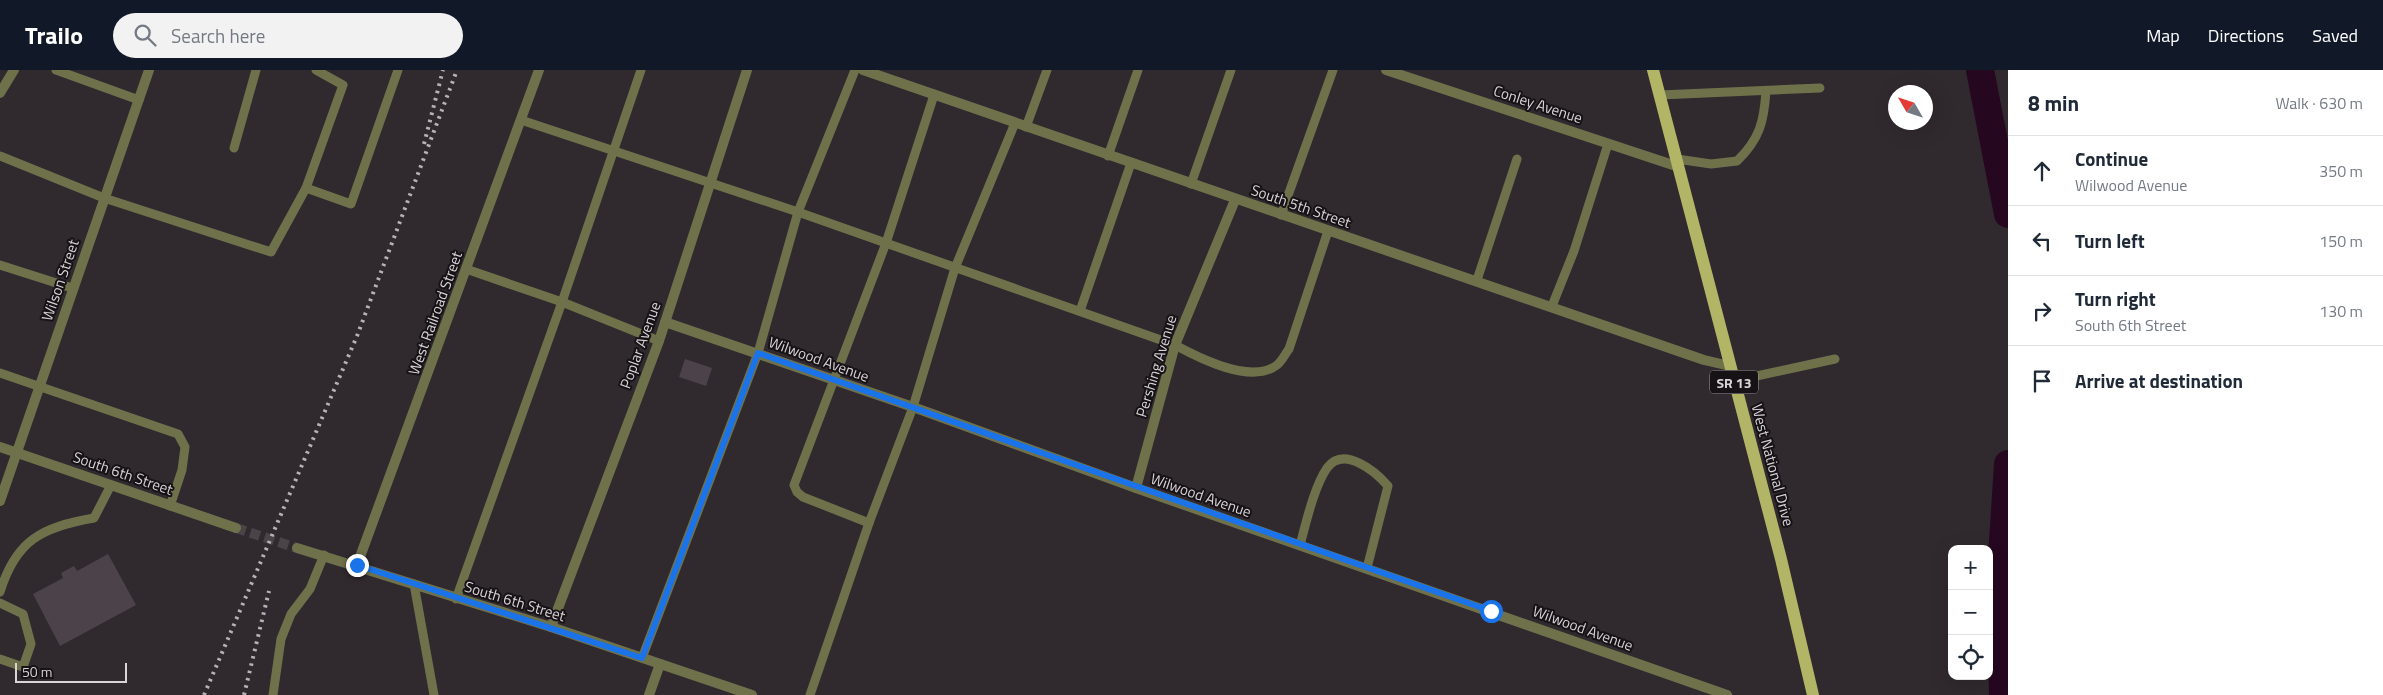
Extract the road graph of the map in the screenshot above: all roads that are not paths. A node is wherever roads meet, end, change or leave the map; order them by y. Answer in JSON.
{"nodes":[{"id":1,"x":14,"y":70,"type":"edge"},
{"id":2,"x":56,"y":70,"type":"edge"},
{"id":3,"x":149,"y":70,"type":"edge"},
{"id":4,"x":256,"y":70,"type":"edge"},
{"id":5,"x":316,"y":70,"type":"edge"},
{"id":6,"x":398,"y":70,"type":"edge"},
{"id":7,"x":539,"y":70,"type":"edge"},
{"id":8,"x":641,"y":70,"type":"edge"},
{"id":9,"x":747,"y":70,"type":"edge"},
{"id":10,"x":855,"y":70,"type":"edge"},
{"id":11,"x":863,"y":70,"type":"edge"},
{"id":12,"x":1047,"y":70,"type":"edge"},
{"id":13,"x":1138,"y":70,"type":"edge"},
{"id":14,"x":1231,"y":70,"type":"edge"},
{"id":15,"x":1333,"y":70,"type":"edge"},
{"id":16,"x":1386,"y":70,"type":"edge"},
{"id":17,"x":1653,"y":70,"type":"edge"},
{"id":18,"x":1820,"y":88,"type":"dead end"},
{"id":19,"x":1766,"y":91,"type":"junction"},
{"id":20,"x":0,"y":93,"type":"edge"},
{"id":21,"x":934,"y":95,"type":"junction"},
{"id":22,"x":1660,"y":95,"type":"junction"},
{"id":23,"x":139,"y":100,"type":"junction"},
{"id":24,"x":520,"y":120,"type":"junction"},
{"id":25,"x":1015,"y":123,"type":"junction"},
{"id":26,"x":1026,"y":127,"type":"junction"},
{"id":27,"x":1608,"y":144,"type":"junction"},
{"id":28,"x":234,"y":148,"type":"dead end"},
{"id":29,"x":614,"y":152,"type":"junction"},
{"id":30,"x":0,"y":156,"type":"edge"},
{"id":31,"x":1108,"y":156,"type":"junction"},
{"id":32,"x":1517,"y":158,"type":"dead end"},
{"id":33,"x":1131,"y":163,"type":"junction"},
{"id":34,"x":1678,"y":163,"type":"junction"},
{"id":35,"x":711,"y":183,"type":"junction"},
{"id":36,"x":1191,"y":184,"type":"junction"},
{"id":37,"x":306,"y":188,"type":"junction"},
{"id":38,"x":104,"y":198,"type":"junction"},
{"id":39,"x":1235,"y":200,"type":"junction"},
{"id":40,"x":798,"y":212,"type":"junction"},
{"id":41,"x":1281,"y":215,"type":"junction"},
{"id":42,"x":1328,"y":231,"type":"junction"},
{"id":43,"x":886,"y":243,"type":"junction"},
{"id":44,"x":0,"y":265,"type":"edge"},
{"id":45,"x":956,"y":268,"type":"junction"},
{"id":46,"x":466,"y":269,"type":"junction"},
{"id":47,"x":1477,"y":280,"type":"junction"},
{"id":48,"x":72,"y":288,"type":"junction"},
{"id":49,"x":562,"y":302,"type":"junction"},
{"id":50,"x":1552,"y":306,"type":"junction"},
{"id":51,"x":1080,"y":311,"type":"junction"},
{"id":52,"x":665,"y":322,"type":"junction"},
{"id":53,"x":658,"y":341,"type":"junction"},
{"id":54,"x":1175,"y":345,"type":"junction"},
{"id":55,"x":758,"y":353,"type":"junction"},
{"id":56,"x":1836,"y":359,"type":"dead end"},
{"id":57,"x":1730,"y":366,"type":"junction"},
{"id":58,"x":0,"y":374,"type":"edge"},
{"id":59,"x":1734,"y":380,"type":"junction"},
{"id":60,"x":834,"y":381,"type":"junction"},
{"id":61,"x":40,"y":387,"type":"junction"},
{"id":62,"x":913,"y":407,"type":"junction"},
{"id":63,"x":0,"y":447,"type":"edge"},
{"id":64,"x":16,"y":453,"type":"junction"},
{"id":65,"x":111,"y":485,"type":"junction"},
{"id":66,"x":1136,"y":488,"type":"junction"},
{"id":67,"x":0,"y":501,"type":"edge"},
{"id":68,"x":170,"y":506,"type":"junction"},
{"id":69,"x":869,"y":523,"type":"junction"},
{"id":70,"x":236,"y":528,"type":"tunnel mouth"},
{"id":71,"x":1300,"y":545,"type":"junction"},
{"id":72,"x":297,"y":548,"type":"tunnel mouth"},
{"id":73,"x":324,"y":555,"type":"junction"},
{"id":74,"x":357,"y":565,"type":"junction"},
{"id":75,"x":1367,"y":568,"type":"junction"},
{"id":76,"x":414,"y":584,"type":"junction"},
{"id":77,"x":0,"y":592,"type":"edge"},
{"id":78,"x":456,"y":599,"type":"junction"},
{"id":79,"x":0,"y":603,"type":"edge"},
{"id":80,"x":551,"y":627,"type":"junction"},
{"id":81,"x":642,"y":658,"type":"junction"},
{"id":82,"x":0,"y":659,"type":"edge"},
{"id":83,"x":660,"y":664,"type":"junction"},
{"id":84,"x":273,"y":695,"type":"edge"},
{"id":85,"x":434,"y":695,"type":"edge"},
{"id":86,"x":649,"y":695,"type":"edge"},
{"id":87,"x":752,"y":695,"type":"edge"},
{"id":88,"x":810,"y":695,"type":"edge"},
{"id":89,"x":1727,"y":695,"type":"edge"},
{"id":90,"x":1813,"y":695,"type":"edge"}],
"edges":[{"from":1,"to":20,"type":"street"},
{"from":2,"to":23,"type":"lane"},
{"from":3,"to":23,"type":"street","name":"Wilson Street"},
{"from":4,"to":28,"type":"lane"},
{"from":5,"to":37,"type":"lane"},
{"from":6,"to":37,"type":"lane"},
{"from":7,"to":24,"type":"street","name":"West Railroad Street"},
{"from":8,"to":29,"type":"lane"},
{"from":9,"to":35,"type":"street","name":"Poplar Avenue"},
{"from":10,"to":40,"type":"lane"},
{"from":11,"to":21,"type":"street","name":"South 5th Street"},
{"from":12,"to":26,"type":"lane"},
{"from":13,"to":31,"type":"lane"},
{"from":14,"to":36,"type":"lane"},
{"from":15,"to":41,"type":"lane"},
{"from":16,"to":27,"type":"street","name":"Conley Avenue"},
{"from":17,"to":22,"type":"main road","name":"West National Drive","number":"SR 13"},
{"from":18,"to":19,"type":"lane"},
{"from":19,"to":22,"type":"lane"},
{"from":19,"to":34,"type":"lane"},
{"from":21,"to":25,"type":"street","name":"South 5th Street"},
{"from":21,"to":43,"type":"lane"},
{"from":22,"to":34,"type":"main road","name":"West National Drive","number":"SR 13"},
{"from":23,"to":38,"type":"street","name":"Wilson Street"},
{"from":24,"to":29,"type":"lane"},
{"from":24,"to":46,"type":"street","name":"West Railroad Street"},
{"from":25,"to":26,"type":"street","name":"South 5th Street"},
{"from":25,"to":45,"type":"lane"},
{"from":26,"to":31,"type":"street","name":"South 5th Street"},
{"from":27,"to":34,"type":"street","name":"Conley Avenue"},
{"from":27,"to":50,"type":"lane"},
{"from":29,"to":35,"type":"lane"},
{"from":29,"to":49,"type":"lane"},
{"from":30,"to":38,"type":"lane"},
{"from":31,"to":33,"type":"street","name":"South 5th Street"},
{"from":32,"to":47,"type":"lane"},
{"from":33,"to":36,"type":"street","name":"South 5th Street"},
{"from":33,"to":51,"type":"lane"},
{"from":34,"to":57,"type":"main road","name":"West National Drive","number":"SR 13"},
{"from":35,"to":40,"type":"lane"},
{"from":35,"to":52,"type":"street","name":"Poplar Avenue"},
{"from":36,"to":39,"type":"street","name":"South 5th Street"},
{"from":37,"to":38,"type":"lane"},
{"from":38,"to":48,"type":"street","name":"Wilson Street"},
{"from":39,"to":41,"type":"street","name":"South 5th Street"},
{"from":39,"to":54,"type":"street","name":"Pershing Avenue"},
{"from":40,"to":43,"type":"lane"},
{"from":40,"to":55,"type":"lane"},
{"from":41,"to":42,"type":"street","name":"South 5th Street"},
{"from":42,"to":47,"type":"street","name":"South 5th Street"},
{"from":42,"to":54,"type":"lane"},
{"from":43,"to":45,"type":"lane"},
{"from":43,"to":60,"type":"lane"},
{"from":44,"to":48,"type":"lane"},
{"from":45,"to":51,"type":"lane"},
{"from":45,"to":62,"type":"lane"},
{"from":46,"to":49,"type":"lane"},
{"from":46,"to":74,"type":"street","name":"West Railroad Street"},
{"from":47,"to":50,"type":"street","name":"South 5th Street"},
{"from":48,"to":61,"type":"street","name":"Wilson Street"},
{"from":49,"to":53,"type":"lane"},
{"from":49,"to":78,"type":"lane"},
{"from":50,"to":57,"type":"street","name":"South 5th Street"},
{"from":51,"to":54,"type":"lane"},
{"from":52,"to":53,"type":"street","name":"Poplar Avenue"},
{"from":52,"to":55,"type":"street","name":"Wilwood Avenue"},
{"from":53,"to":80,"type":"street","name":"Poplar Avenue"},
{"from":54,"to":66,"type":"street","name":"Pershing Avenue"},
{"from":55,"to":60,"type":"street","name":"Wilwood Avenue"},
{"from":55,"to":81,"type":"lane"},
{"from":56,"to":59,"type":"lane"},
{"from":57,"to":59,"type":"main road","name":"West National Drive","number":"SR 13"},
{"from":58,"to":61,"type":"lane"},
{"from":59,"to":90,"type":"main road","name":"West National Drive","number":"SR 13"},
{"from":60,"to":62,"type":"street","name":"Wilwood Avenue"},
{"from":60,"to":69,"type":"lane"},
{"from":61,"to":64,"type":"street","name":"Wilson Street"},
{"from":61,"to":68,"type":"lane"},
{"from":62,"to":66,"type":"street","name":"Wilwood Avenue"},
{"from":62,"to":69,"type":"lane"},
{"from":63,"to":64,"type":"street","name":"South 6th Street"},
{"from":64,"to":65,"type":"street","name":"South 6th Street"},
{"from":64,"to":67,"type":"street","name":"Wilson Street"},
{"from":65,"to":68,"type":"street","name":"South 6th Street"},
{"from":65,"to":77,"type":"lane"},
{"from":66,"to":71,"type":"street","name":"Wilwood Avenue"},
{"from":68,"to":70,"type":"street","name":"South 6th Street"},
{"from":69,"to":88,"type":"lane"},
{"from":71,"to":75,"type":"street","name":"Wilwood Avenue"},
{"from":71,"to":75,"type":"lane"},
{"from":72,"to":73,"type":"street","name":"South 6th Street"},
{"from":73,"to":74,"type":"street","name":"South 6th Street"},
{"from":73,"to":84,"type":"lane"},
{"from":74,"to":76,"type":"street","name":"South 6th Street"},
{"from":75,"to":89,"type":"street","name":"Wilwood Avenue"},
{"from":76,"to":78,"type":"street","name":"South 6th Street"},
{"from":76,"to":85,"type":"lane"},
{"from":78,"to":80,"type":"street","name":"South 6th Street"},
{"from":79,"to":82,"type":"lane"},
{"from":80,"to":81,"type":"street","name":"South 6th Street"},
{"from":81,"to":83,"type":"street","name":"South 6th Street"},
{"from":83,"to":86,"type":"street"},
{"from":83,"to":87,"type":"street","name":"South 6th Street"}]}
